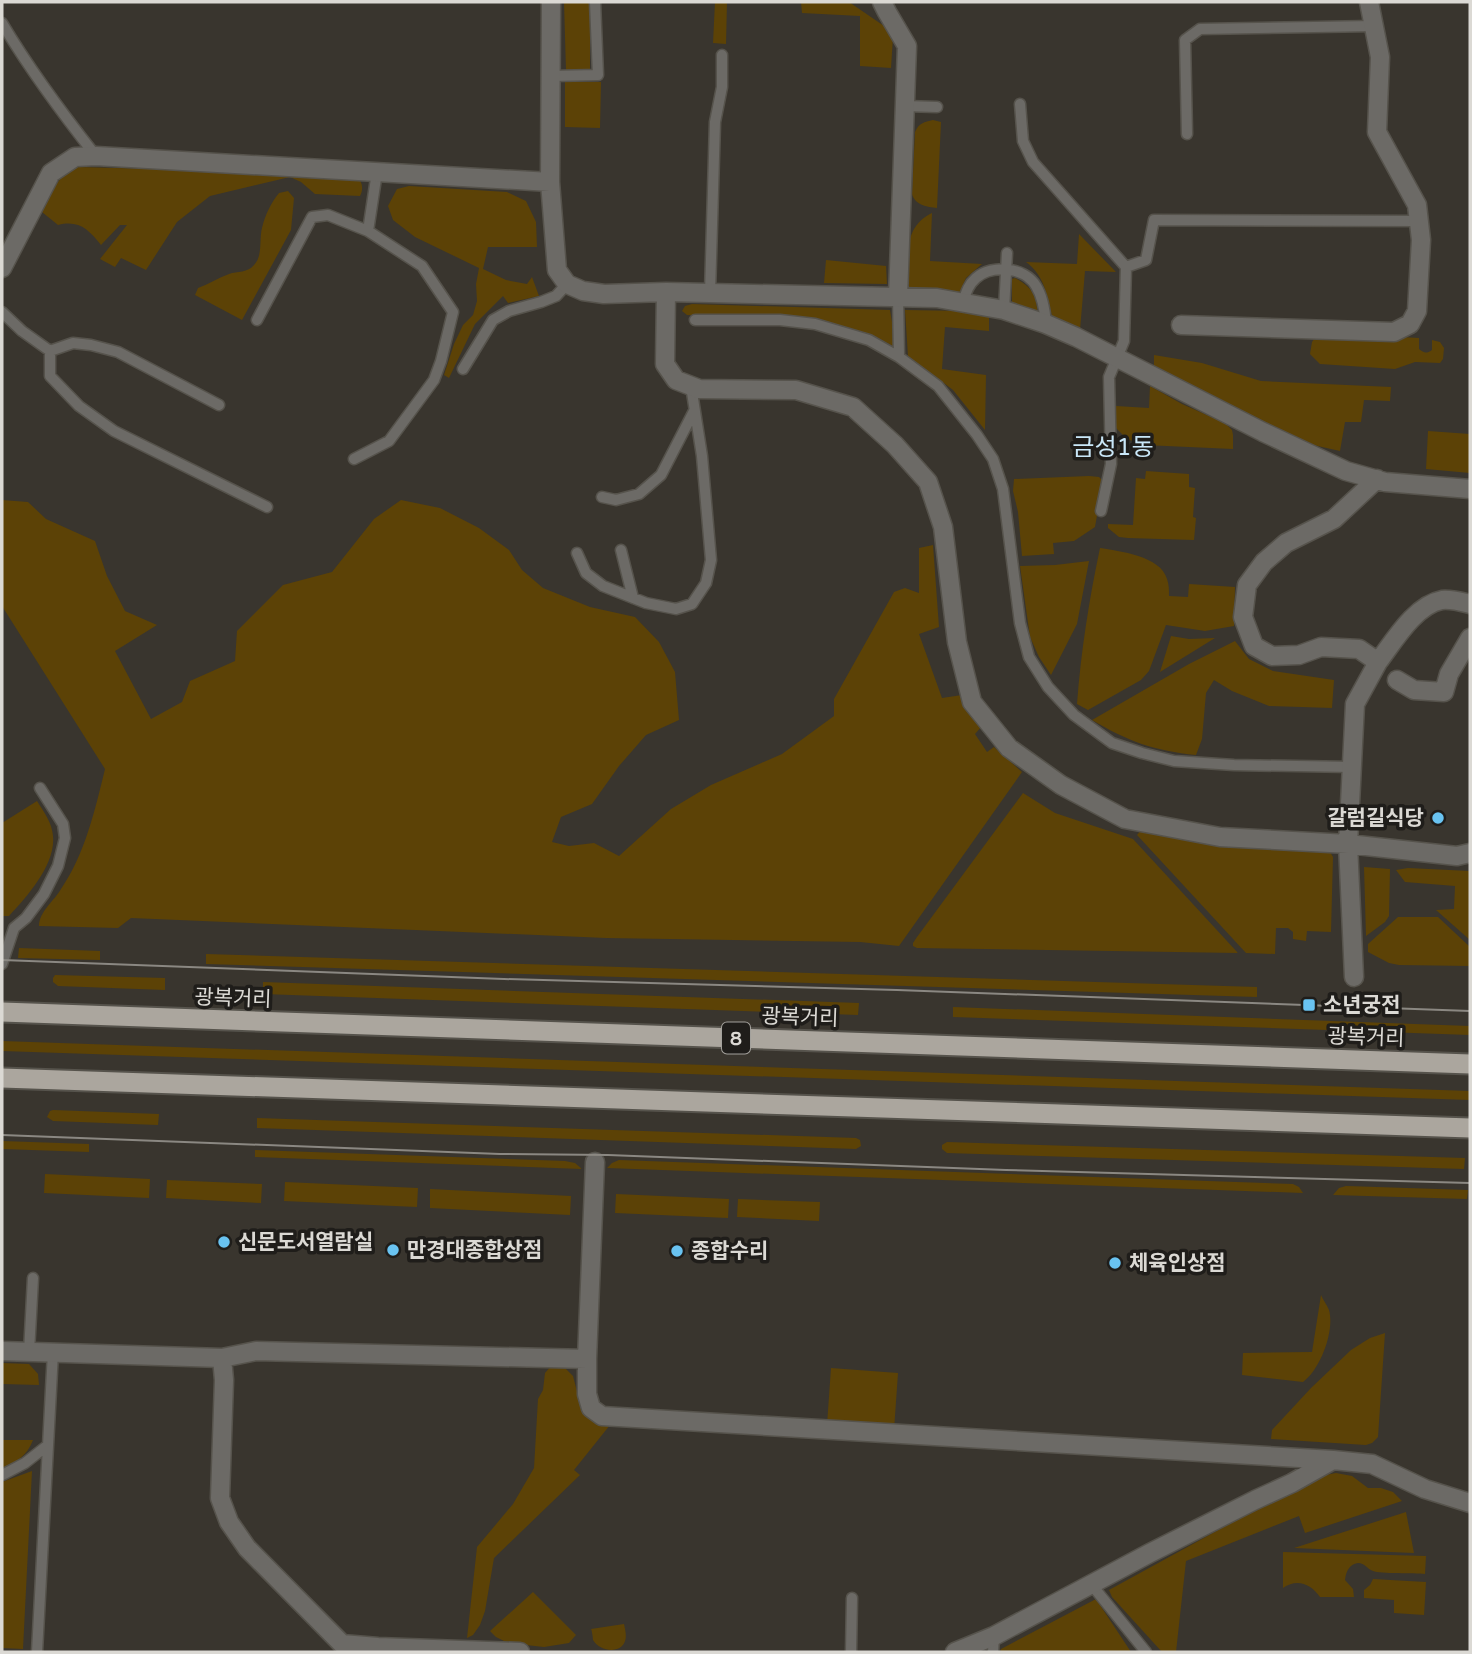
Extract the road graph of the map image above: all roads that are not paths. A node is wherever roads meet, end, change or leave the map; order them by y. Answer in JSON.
{"nodes":[{"id":1,"x":551,"y":2,"type":"edge"},
{"id":2,"x":595,"y":2,"type":"edge"},
{"id":3,"x":870,"y":2,"type":"edge"},
{"id":4,"x":1369,"y":2,"type":"edge"},
{"id":5,"x":886,"y":5,"type":"edge"},
{"id":6,"x":2,"y":23,"type":"edge"},
{"id":7,"x":1374,"y":26,"type":"junction"},
{"id":8,"x":722,"y":55,"type":"dead end"},
{"id":9,"x":551,"y":76,"type":"junction"},
{"id":10,"x":1020,"y":104,"type":"dead end"},
{"id":11,"x":905,"y":106,"type":"junction"},
{"id":12,"x":937,"y":107,"type":"dead end"},
{"id":13,"x":1187,"y":134,"type":"dead end"},
{"id":14,"x":96,"y":156,"type":"junction"},
{"id":15,"x":377,"y":172,"type":"junction"},
{"id":16,"x":551,"y":182,"type":"junction"},
{"id":17,"x":1419,"y":220,"type":"junction"},
{"id":18,"x":368,"y":231,"type":"junction"},
{"id":19,"x":1007,"y":253,"type":"dead end"},
{"id":20,"x":1126,"y":267,"type":"junction"},
{"id":21,"x":2,"y":268,"type":"edge"},
{"id":22,"x":1006,"y":269,"type":"junction"},
{"id":23,"x":567,"y":284,"type":"junction"},
{"id":24,"x":666,"y":292,"type":"junction"},
{"id":25,"x":710,"y":293,"type":"junction"},
{"id":26,"x":898,"y":297,"type":"junction"},
{"id":27,"x":962,"y":303,"type":"junction"},
{"id":28,"x":1004,"y":310,"type":"junction"},
{"id":29,"x":2,"y":312,"type":"edge"},
{"id":30,"x":257,"y":320,"type":"dead end"},
{"id":31,"x":695,"y":320,"type":"dead end"},
{"id":32,"x":1046,"y":324,"type":"junction"},
{"id":33,"x":1181,"y":325,"type":"dead end"},
{"id":34,"x":50,"y":351,"type":"junction"},
{"id":35,"x":899,"y":357,"type":"junction"},
{"id":36,"x":1117,"y":359,"type":"junction"},
{"id":37,"x":463,"y":369,"type":"dead end"},
{"id":38,"x":691,"y":386,"type":"junction"},
{"id":39,"x":219,"y":405,"type":"dead end"},
{"id":40,"x":695,"y":411,"type":"junction"},
{"id":41,"x":354,"y":459,"type":"dead end"},
{"id":42,"x":1377,"y":480,"type":"junction"},
{"id":43,"x":1470,"y":489,"type":"edge"},
{"id":44,"x":602,"y":497,"type":"dead end"},
{"id":45,"x":267,"y":507,"type":"dead end"},
{"id":46,"x":1101,"y":511,"type":"dead end"},
{"id":47,"x":621,"y":550,"type":"dead end"},
{"id":48,"x":577,"y":553,"type":"dead end"},
{"id":49,"x":634,"y":598,"type":"junction"},
{"id":50,"x":1470,"y":604,"type":"edge"},
{"id":51,"x":1470,"y":638,"type":"edge"},
{"id":52,"x":1378,"y":662,"type":"junction"},
{"id":53,"x":1397,"y":680,"type":"dead end"},
{"id":54,"x":1352,"y":767,"type":"junction"},
{"id":55,"x":40,"y":788,"type":"dead end"},
{"id":56,"x":1348,"y":844,"type":"junction"},
{"id":57,"x":1470,"y":853,"type":"edge"},
{"id":58,"x":2,"y":964,"type":"edge"},
{"id":59,"x":1354,"y":977,"type":"dead end"},
{"id":60,"x":2,"y":1012,"type":"edge"},
{"id":61,"x":1470,"y":1064,"type":"edge"},
{"id":62,"x":2,"y":1078,"type":"edge"},
{"id":63,"x":1470,"y":1128,"type":"edge"},
{"id":64,"x":595,"y":1162,"type":"dead end"},
{"id":65,"x":33,"y":1278,"type":"dead end"},
{"id":66,"x":2,"y":1351,"type":"edge"},
{"id":67,"x":29,"y":1352,"type":"junction"},
{"id":68,"x":53,"y":1352,"type":"junction"},
{"id":69,"x":222,"y":1358,"type":"junction"},
{"id":70,"x":587,"y":1359,"type":"junction"},
{"id":71,"x":48,"y":1445,"type":"junction"},
{"id":72,"x":1333,"y":1460,"type":"junction"},
{"id":73,"x":2,"y":1475,"type":"edge"},
{"id":74,"x":1470,"y":1503,"type":"edge"},
{"id":75,"x":1091,"y":1584,"type":"junction"},
{"id":76,"x":852,"y":1598,"type":"dead end"},
{"id":77,"x":993,"y":1644,"type":"edge"},
{"id":78,"x":338,"y":1648,"type":"edge"},
{"id":79,"x":37,"y":1652,"type":"edge"},
{"id":80,"x":490,"y":1652,"type":"edge"},
{"id":81,"x":520,"y":1652,"type":"edge"},
{"id":82,"x":851,"y":1652,"type":"edge"},
{"id":83,"x":955,"y":1652,"type":"edge"},
{"id":84,"x":1146,"y":1652,"type":"edge"}],
"edges":[{"from":1,"to":9,"type":"street"},
{"from":2,"to":9,"type":"lane"},
{"from":3,"to":5,"type":"lane"},
{"from":4,"to":7,"type":"street"},
{"from":5,"to":11,"type":"street"},
{"from":6,"to":14,"type":"lane"},
{"from":7,"to":13,"type":"lane"},
{"from":7,"to":17,"type":"street"},
{"from":8,"to":25,"type":"lane"},
{"from":9,"to":16,"type":"street"},
{"from":10,"to":20,"type":"lane"},
{"from":11,"to":12,"type":"lane"},
{"from":11,"to":26,"type":"street"},
{"from":14,"to":15,"type":"street"},
{"from":14,"to":21,"type":"street"},
{"from":15,"to":16,"type":"street"},
{"from":15,"to":18,"type":"lane"},
{"from":16,"to":23,"type":"street"},
{"from":17,"to":20,"type":"lane"},
{"from":17,"to":33,"type":"street"},
{"from":18,"to":30,"type":"lane"},
{"from":18,"to":41,"type":"lane"},
{"from":19,"to":22,"type":"lane"},
{"from":20,"to":36,"type":"lane"},
{"from":22,"to":27,"type":"lane"},
{"from":22,"to":28,"type":"lane"},
{"from":22,"to":32,"type":"lane"},
{"from":23,"to":24,"type":"street"},
{"from":23,"to":37,"type":"lane"},
{"from":24,"to":25,"type":"street"},
{"from":24,"to":38,"type":"street"},
{"from":25,"to":26,"type":"street"},
{"from":26,"to":27,"type":"street"},
{"from":26,"to":35,"type":"lane"},
{"from":27,"to":28,"type":"street"},
{"from":28,"to":32,"type":"street"},
{"from":29,"to":34,"type":"lane"},
{"from":31,"to":35,"type":"lane"},
{"from":32,"to":36,"type":"street"},
{"from":34,"to":39,"type":"lane"},
{"from":34,"to":45,"type":"lane"},
{"from":35,"to":54,"type":"lane"},
{"from":36,"to":42,"type":"street"},
{"from":36,"to":46,"type":"lane"},
{"from":38,"to":40,"type":"lane"},
{"from":38,"to":56,"type":"street"},
{"from":40,"to":44,"type":"lane"},
{"from":40,"to":49,"type":"lane"},
{"from":42,"to":43,"type":"street"},
{"from":42,"to":52,"type":"street"},
{"from":47,"to":49,"type":"lane"},
{"from":48,"to":49,"type":"lane"},
{"from":50,"to":52,"type":"street"},
{"from":51,"to":53,"type":"street"},
{"from":52,"to":54,"type":"street"},
{"from":54,"to":56,"type":"street"},
{"from":55,"to":58,"type":"lane"},
{"from":56,"to":57,"type":"street"},
{"from":56,"to":59,"type":"street"},
{"from":60,"to":61,"type":"highway","name":"광복거리","number":"8"},
{"from":62,"to":63,"type":"highway"},
{"from":64,"to":70,"type":"street"},
{"from":65,"to":67,"type":"lane"},
{"from":66,"to":67,"type":"street"},
{"from":67,"to":68,"type":"street"},
{"from":68,"to":69,"type":"street"},
{"from":68,"to":71,"type":"lane"},
{"from":69,"to":70,"type":"street"},
{"from":69,"to":78,"type":"street"},
{"from":70,"to":72,"type":"street"},
{"from":71,"to":73,"type":"lane"},
{"from":71,"to":79,"type":"lane"},
{"from":72,"to":74,"type":"street"},
{"from":72,"to":75,"type":"street"},
{"from":75,"to":77,"type":"street"},
{"from":75,"to":84,"type":"lane"},
{"from":76,"to":82,"type":"lane"},
{"from":77,"to":83,"type":"street"},
{"from":78,"to":80,"type":"street"},
{"from":80,"to":81,"type":"street"}]}
